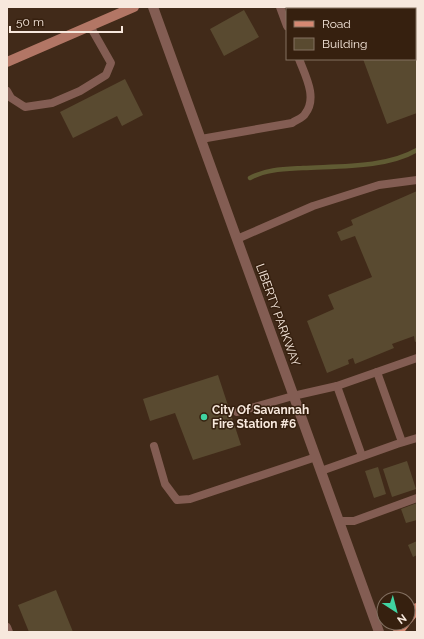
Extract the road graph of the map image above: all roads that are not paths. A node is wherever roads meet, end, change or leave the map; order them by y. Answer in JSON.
{"nodes":[{"id":1,"x":134,"y":7,"type":"edge"},
{"id":2,"x":153,"y":7,"type":"edge"},
{"id":3,"x":280,"y":7,"type":"edge"},
{"id":4,"x":286,"y":23,"type":"edge"},
{"id":5,"x":90,"y":26,"type":"junction"},
{"id":6,"x":299,"y":60,"type":"edge"},
{"id":7,"x":7,"y":62,"type":"edge"},
{"id":8,"x":7,"y":90,"type":"edge"},
{"id":9,"x":201,"y":139,"type":"junction"},
{"id":10,"x":417,"y":180,"type":"edge"},
{"id":11,"x":237,"y":239,"type":"junction"},
{"id":12,"x":417,"y":358,"type":"edge"},
{"id":13,"x":377,"y":372,"type":"junction"},
{"id":14,"x":337,"y":386,"type":"junction"},
{"id":15,"x":293,"y":396,"type":"junction"},
{"id":16,"x":237,"y":412,"type":"dead end"},
{"id":17,"x":417,"y":438,"type":"edge"},
{"id":18,"x":402,"y":442,"type":"junction"},
{"id":19,"x":154,"y":446,"type":"dead end"},
{"id":20,"x":362,"y":456,"type":"junction"},
{"id":21,"x":316,"y":457,"type":"junction"},
{"id":22,"x":321,"y":471,"type":"junction"},
{"id":23,"x":417,"y":498,"type":"edge"},
{"id":24,"x":339,"y":522,"type":"junction"},
{"id":25,"x":7,"y":627,"type":"edge"},
{"id":26,"x":9,"y":632,"type":"edge"},
{"id":27,"x":379,"y":632,"type":"edge"}],
"edges":[{"from":1,"to":5,"type":"main road"},
{"from":2,"to":9,"type":"street","name":"LIBERTY PARKWAY"},
{"from":3,"to":4,"type":"lane"},
{"from":5,"to":7,"type":"main road"},
{"from":5,"to":8,"type":"lane"},
{"from":6,"to":9,"type":"lane"},
{"from":9,"to":11,"type":"street","name":"LIBERTY PARKWAY"},
{"from":10,"to":11,"type":"lane"},
{"from":11,"to":15,"type":"street","name":"LIBERTY PARKWAY"},
{"from":12,"to":13,"type":"lane"},
{"from":13,"to":14,"type":"lane"},
{"from":13,"to":18,"type":"lane"},
{"from":14,"to":15,"type":"lane"},
{"from":14,"to":20,"type":"lane"},
{"from":15,"to":16,"type":"lane"},
{"from":15,"to":21,"type":"street","name":"LIBERTY PARKWAY"},
{"from":17,"to":18,"type":"lane"},
{"from":18,"to":20,"type":"lane"},
{"from":19,"to":21,"type":"lane"},
{"from":20,"to":22,"type":"lane"},
{"from":21,"to":22,"type":"street","name":"LIBERTY PARKWAY"},
{"from":22,"to":24,"type":"street","name":"LIBERTY PARKWAY"},
{"from":23,"to":24,"type":"lane"},
{"from":24,"to":27,"type":"street","name":"LIBERTY PARKWAY"},
{"from":25,"to":26,"type":"lane"}]}
